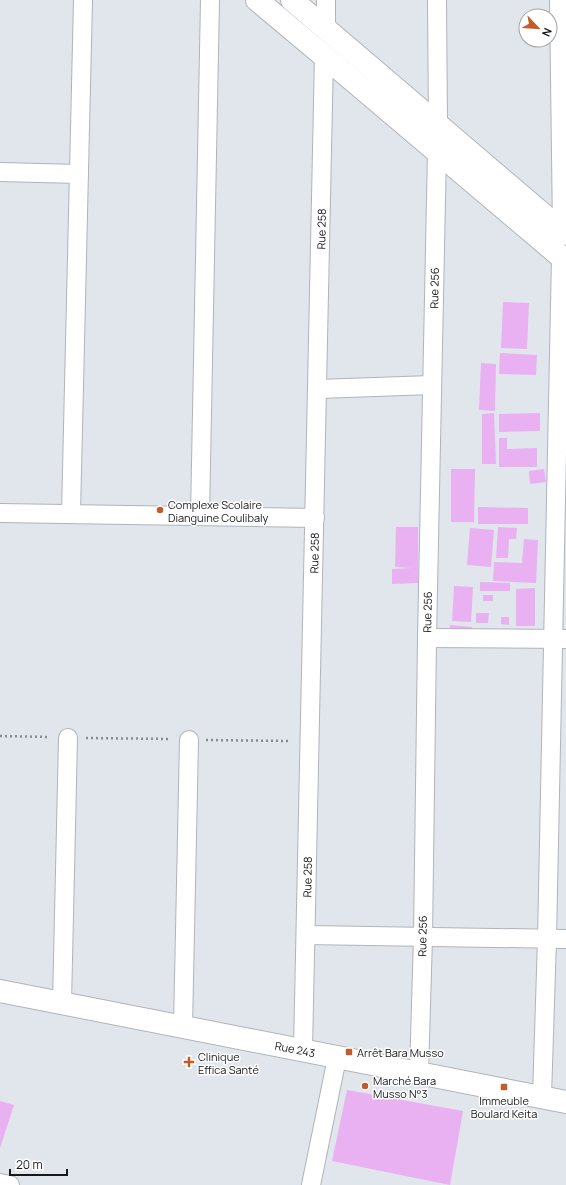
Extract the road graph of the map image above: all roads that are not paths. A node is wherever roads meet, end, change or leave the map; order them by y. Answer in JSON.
{"nodes":[{"id":1,"x":83,"y":0,"type":"edge"},
{"id":2,"x":210,"y":0,"type":"edge"},
{"id":3,"x":257,"y":0,"type":"edge"},
{"id":4,"x":292,"y":0,"type":"edge"},
{"id":5,"x":326,"y":0,"type":"edge"},
{"id":6,"x":437,"y":0,"type":"edge"},
{"id":7,"x":558,"y":0,"type":"edge"},
{"id":8,"x":326,"y":28,"type":"junction"},
{"id":9,"x":324,"y":56,"type":"junction"},
{"id":10,"x":438,"y":124,"type":"junction"},
{"id":11,"x":437,"y":151,"type":"junction"},
{"id":12,"x":0,"y":172,"type":"edge"},
{"id":13,"x":79,"y":174,"type":"junction"},
{"id":14,"x":564,"y":233,"type":"edge"},
{"id":15,"x":564,"y":259,"type":"edge"},
{"id":16,"x":432,"y":385,"type":"junction"},
{"id":17,"x":318,"y":389,"type":"junction"},
{"id":18,"x":0,"y":513,"type":"edge"},
{"id":19,"x":71,"y":514,"type":"junction"},
{"id":20,"x":200,"y":516,"type":"junction"},
{"id":21,"x":315,"y":518,"type":"junction"},
{"id":22,"x":426,"y":638,"type":"junction"},
{"id":23,"x":560,"y":638,"type":"edge"},
{"id":24,"x":68,"y":738,"type":"road end"},
{"id":25,"x":189,"y":740,"type":"road end"},
{"id":26,"x":306,"y":935,"type":"junction"},
{"id":27,"x":423,"y":937,"type":"junction"},
{"id":28,"x":547,"y":939,"type":"junction"},
{"id":29,"x":566,"y":939,"type":"edge"},
{"id":30,"x":0,"y":991,"type":"edge"},
{"id":31,"x":62,"y":1003,"type":"junction"},
{"id":32,"x":183,"y":1027,"type":"junction"},
{"id":33,"x":303,"y":1050,"type":"junction"},
{"id":34,"x":338,"y":1058,"type":"junction"},
{"id":35,"x":419,"y":1073,"type":"junction"},
{"id":36,"x":542,"y":1098,"type":"junction"},
{"id":37,"x":566,"y":1102,"type":"edge"},
{"id":38,"x":0,"y":1183,"type":"edge"},
{"id":39,"x":10,"y":1185,"type":"edge"},
{"id":40,"x":311,"y":1185,"type":"edge"}],
"edges":[{"from":1,"to":13,"type":"street"},
{"from":2,"to":20,"type":"street"},
{"from":3,"to":9,"type":"street"},
{"from":4,"to":8,"type":"street"},
{"from":5,"to":8,"type":"street"},
{"from":6,"to":10,"type":"street"},
{"from":7,"to":14,"type":"street"},
{"from":8,"to":10,"type":"street"},
{"from":9,"to":11,"type":"street"},
{"from":9,"to":17,"type":"street","name":"Rue 258"},
{"from":10,"to":14,"type":"street"},
{"from":11,"to":15,"type":"street"},
{"from":11,"to":16,"type":"street","name":"Rue 256"},
{"from":12,"to":13,"type":"street"},
{"from":13,"to":19,"type":"street"},
{"from":15,"to":23,"type":"street"},
{"from":16,"to":17,"type":"street"},
{"from":16,"to":22,"type":"street","name":"Rue 256"},
{"from":17,"to":21,"type":"street","name":"Rue 258"},
{"from":18,"to":19,"type":"street"},
{"from":19,"to":20,"type":"street"},
{"from":20,"to":21,"type":"street"},
{"from":21,"to":26,"type":"street","name":"Rue 258"},
{"from":22,"to":23,"type":"street"},
{"from":22,"to":27,"type":"street","name":"Rue 256"},
{"from":23,"to":28,"type":"street"},
{"from":24,"to":31,"type":"street"},
{"from":25,"to":32,"type":"street"},
{"from":26,"to":27,"type":"street"},
{"from":26,"to":33,"type":"street","name":"Rue 258"},
{"from":27,"to":28,"type":"street"},
{"from":27,"to":35,"type":"street","name":"Rue 256"},
{"from":28,"to":29,"type":"street"},
{"from":28,"to":36,"type":"street"},
{"from":30,"to":31,"type":"street","name":"Rue 243"},
{"from":31,"to":32,"type":"street","name":"Rue 243"},
{"from":32,"to":33,"type":"street","name":"Rue 243"},
{"from":33,"to":34,"type":"street","name":"Rue 243"},
{"from":34,"to":35,"type":"street","name":"Rue 243"},
{"from":34,"to":40,"type":"street"},
{"from":35,"to":36,"type":"street","name":"Rue 243"},
{"from":36,"to":37,"type":"street","name":"Rue 243"},
{"from":38,"to":39,"type":"street"}]}
